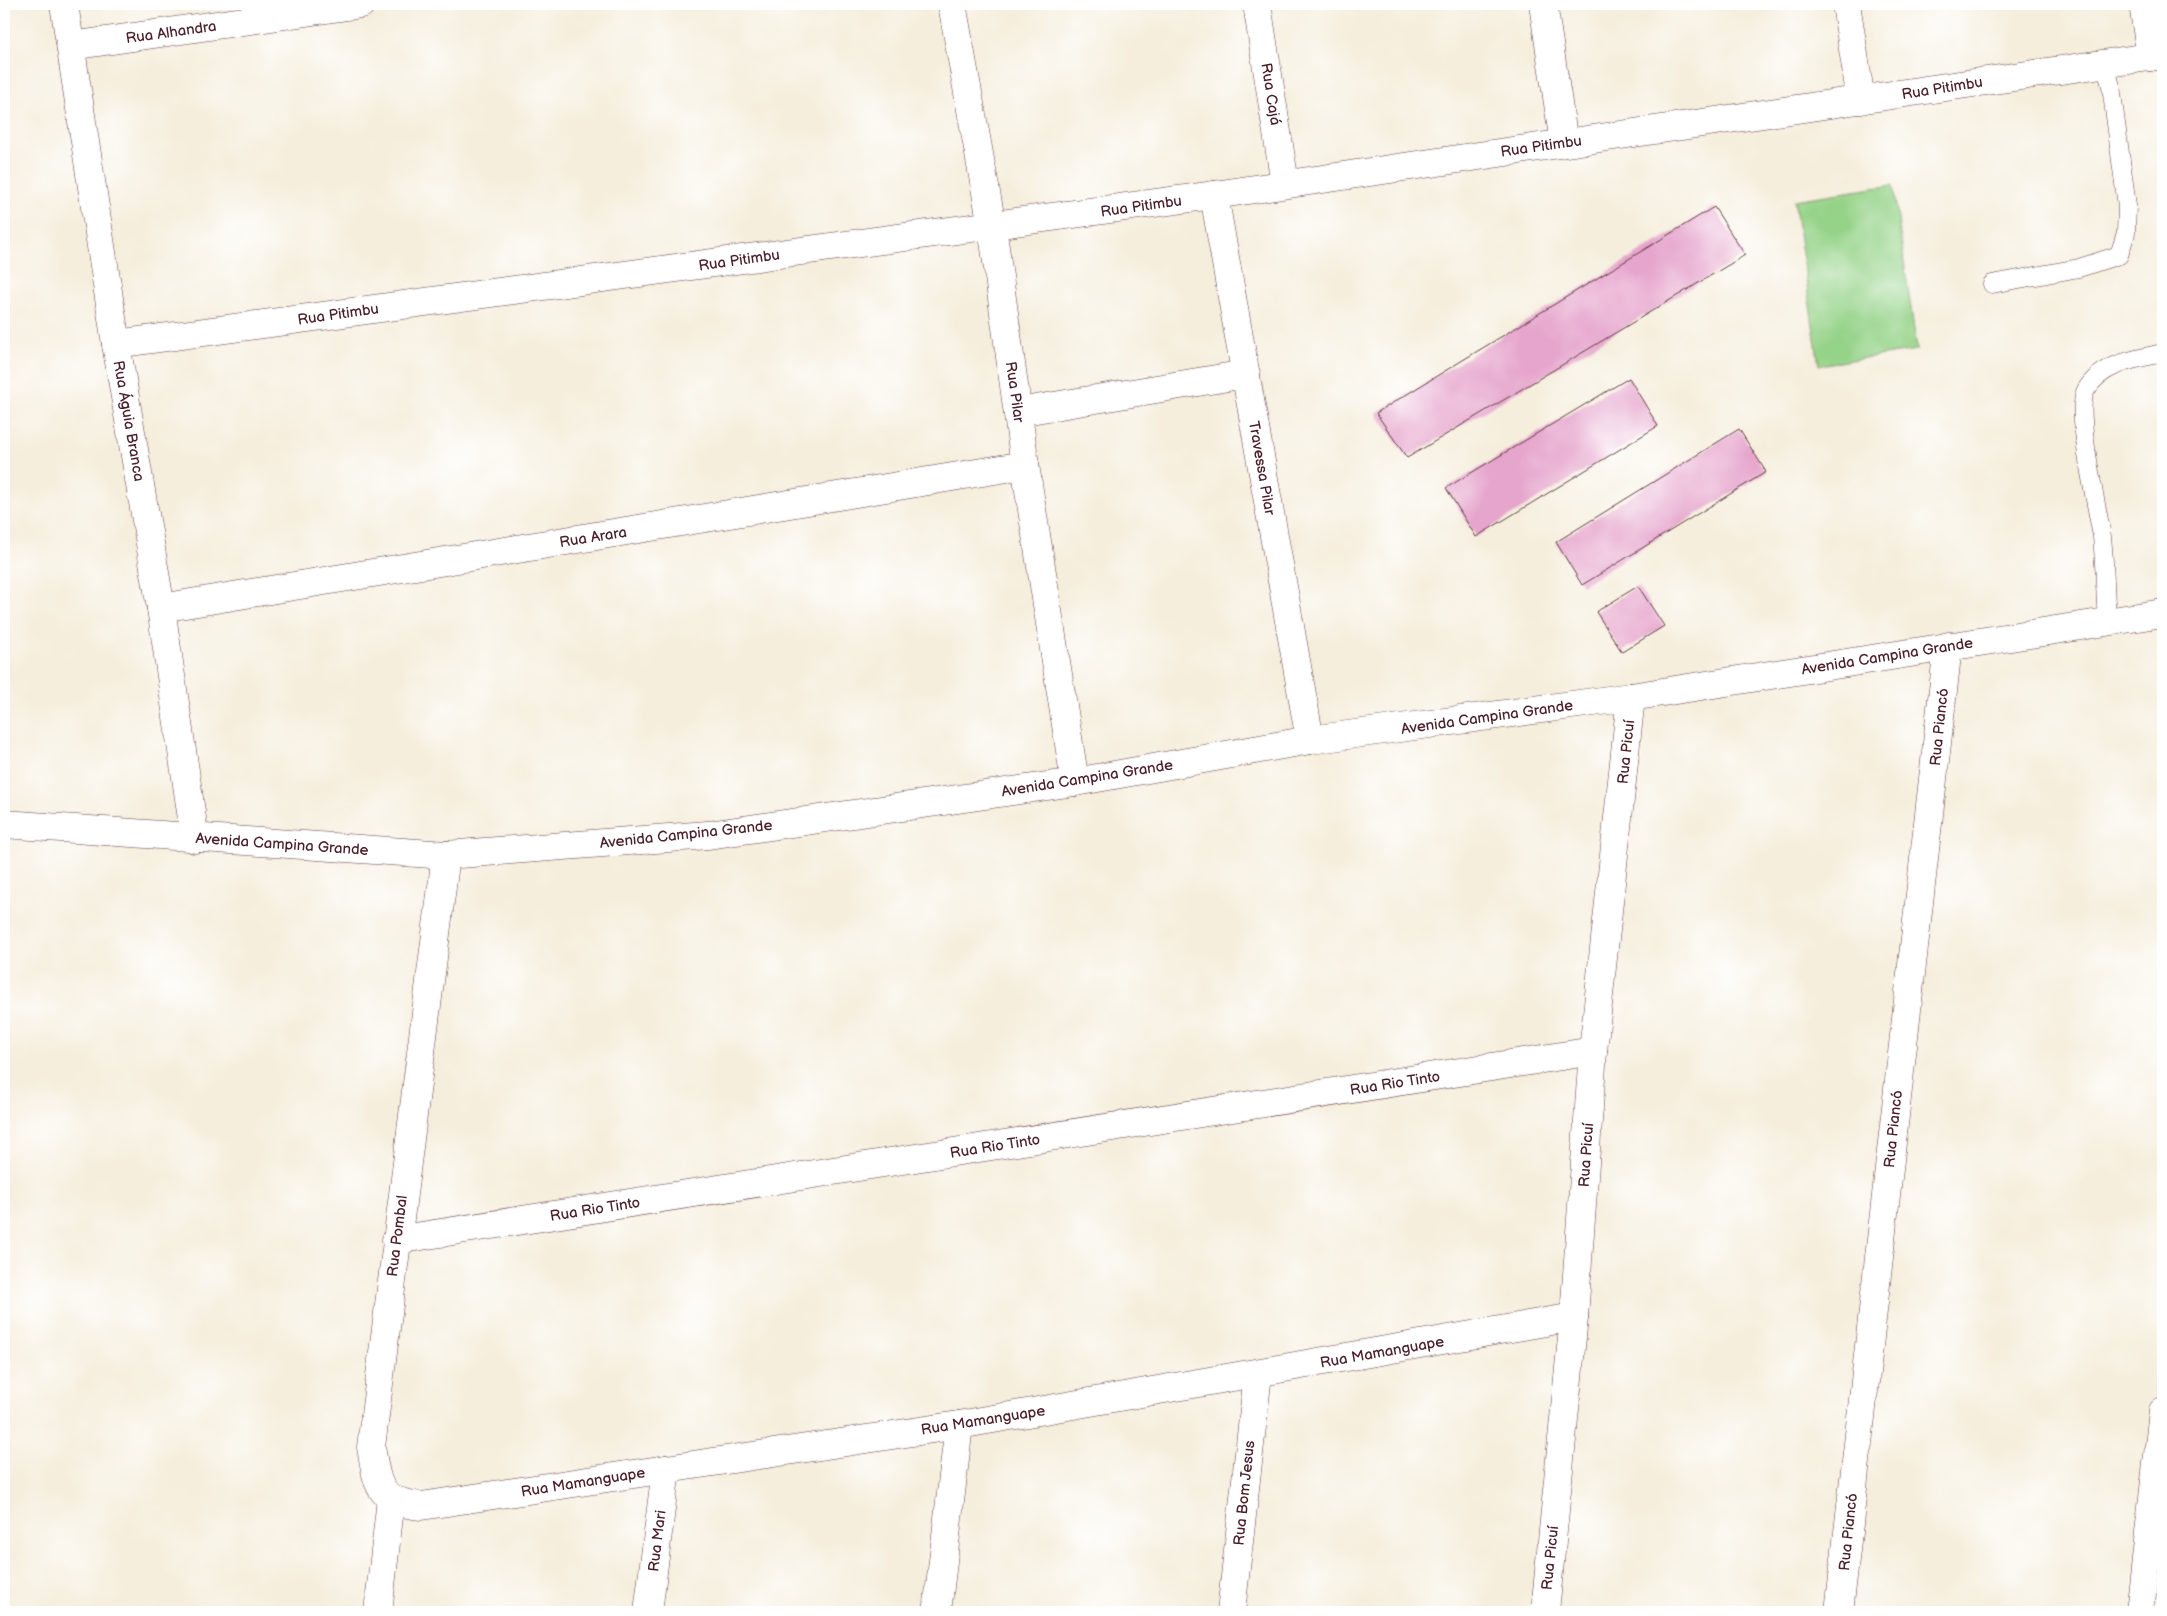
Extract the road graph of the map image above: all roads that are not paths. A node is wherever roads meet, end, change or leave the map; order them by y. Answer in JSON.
{"nodes":[{"id":1,"x":64,"y":4,"type":"edge"},
{"id":2,"x":361,"y":4,"type":"edge"},
{"id":3,"x":952,"y":4,"type":"edge"},
{"id":4,"x":1257,"y":4,"type":"edge"},
{"id":5,"x":1543,"y":4,"type":"edge"},
{"id":6,"x":1846,"y":4,"type":"edge"},
{"id":7,"x":2143,"y":4,"type":"edge"},
{"id":8,"x":71,"y":46,"type":"junction"},
{"id":9,"x":2157,"y":56,"type":"edge"},
{"id":10,"x":2105,"y":64,"type":"junction"},
{"id":11,"x":1861,"y":100,"type":"junction"},
{"id":12,"x":1564,"y":143,"type":"junction"},
{"id":13,"x":1285,"y":184,"type":"junction"},
{"id":14,"x":1214,"y":195,"type":"junction"},
{"id":15,"x":992,"y":226,"type":"junction"},
{"id":16,"x":1992,"y":284,"type":"dead end"},
{"id":17,"x":116,"y":344,"type":"junction"},
{"id":18,"x":2163,"y":353,"type":"edge"},
{"id":19,"x":1246,"y":374,"type":"junction"},
{"id":20,"x":1018,"y":412,"type":"junction"},
{"id":21,"x":1025,"y":465,"type":"junction"},
{"id":22,"x":161,"y":608,"type":"junction"},
{"id":23,"x":2163,"y":613,"type":"edge"},
{"id":24,"x":2107,"y":621,"type":"junction"},
{"id":25,"x":1948,"y":646,"type":"junction"},
{"id":26,"x":1632,"y":697,"type":"junction"},
{"id":27,"x":1310,"y":740,"type":"junction"},
{"id":28,"x":1075,"y":782,"type":"junction"},
{"id":29,"x":4,"y":824,"type":"edge"},
{"id":30,"x":195,"y":839,"type":"junction"},
{"id":31,"x":446,"y":856,"type":"junction"},
{"id":32,"x":1593,"y":1051,"type":"junction"},
{"id":33,"x":396,"y":1240,"type":"junction"},
{"id":34,"x":1574,"y":1317,"type":"junction"},
{"id":35,"x":1258,"y":1374,"type":"junction"},
{"id":36,"x":2163,"y":1411,"type":"edge"},
{"id":37,"x":960,"y":1425,"type":"junction"},
{"id":38,"x":666,"y":1469,"type":"junction"},
{"id":39,"x":391,"y":1500,"type":"junction"},
{"id":40,"x":378,"y":1612,"type":"edge"},
{"id":41,"x":648,"y":1612,"type":"edge"},
{"id":42,"x":937,"y":1612,"type":"edge"},
{"id":43,"x":1231,"y":1612,"type":"edge"},
{"id":44,"x":1545,"y":1612,"type":"edge"},
{"id":45,"x":1839,"y":1612,"type":"edge"},
{"id":46,"x":2140,"y":1612,"type":"edge"}],
"edges":[{"from":1,"to":8,"type":"street","name":"Rua Águia Branca"},
{"from":2,"to":8,"type":"street","name":"Rua Alhandra"},
{"from":3,"to":15,"type":"street","name":"Rua Pilar"},
{"from":4,"to":13,"type":"street","name":"Rua Cajá"},
{"from":5,"to":12,"type":"street"},
{"from":6,"to":11,"type":"street"},
{"from":7,"to":9,"type":"street"},
{"from":8,"to":17,"type":"street","name":"Rua Águia Branca"},
{"from":9,"to":10,"type":"street","name":"Rua Pitimbu"},
{"from":10,"to":11,"type":"street","name":"Rua Pitimbu"},
{"from":10,"to":16,"type":"lane"},
{"from":11,"to":12,"type":"street","name":"Rua Pitimbu"},
{"from":12,"to":13,"type":"street","name":"Rua Pitimbu"},
{"from":13,"to":14,"type":"street","name":"Rua Pitimbu"},
{"from":14,"to":15,"type":"street","name":"Rua Pitimbu"},
{"from":14,"to":19,"type":"street","name":"Travessa Pilar"},
{"from":15,"to":17,"type":"street","name":"Rua Pitimbu"},
{"from":15,"to":20,"type":"street","name":"Rua Pilar"},
{"from":17,"to":22,"type":"street","name":"Rua Águia Branca"},
{"from":18,"to":24,"type":"lane"},
{"from":19,"to":20,"type":"street"},
{"from":19,"to":27,"type":"street","name":"Travessa Pilar"},
{"from":20,"to":21,"type":"street","name":"Rua Pilar"},
{"from":21,"to":22,"type":"street","name":"Rua Arara"},
{"from":21,"to":28,"type":"street","name":"Rua Pilar"},
{"from":22,"to":30,"type":"street","name":"Rua Águia Branca"},
{"from":23,"to":24,"type":"street","name":"Avenida Campina Grande"},
{"from":24,"to":25,"type":"street","name":"Avenida Campina Grande"},
{"from":25,"to":26,"type":"street","name":"Avenida Campina Grande"},
{"from":25,"to":45,"type":"street","name":"Rua Piancó"},
{"from":26,"to":27,"type":"street","name":"Avenida Campina Grande"},
{"from":26,"to":32,"type":"street","name":"Rua Picuí"},
{"from":27,"to":28,"type":"street","name":"Avenida Campina Grande"},
{"from":28,"to":31,"type":"street","name":"Avenida Campina Grande"},
{"from":29,"to":30,"type":"street","name":"Avenida Campina Grande"},
{"from":30,"to":31,"type":"street","name":"Avenida Campina Grande"},
{"from":31,"to":33,"type":"street","name":"Rua Pombal"},
{"from":32,"to":33,"type":"street","name":"Rua Rio Tinto"},
{"from":32,"to":34,"type":"street","name":"Rua Picuí"},
{"from":33,"to":39,"type":"street","name":"Rua Pombal"},
{"from":34,"to":35,"type":"street","name":"Rua Mamanguape"},
{"from":34,"to":44,"type":"street","name":"Rua Picuí"},
{"from":35,"to":37,"type":"street","name":"Rua Mamanguape"},
{"from":35,"to":43,"type":"street","name":"Rua Bom Jesus"},
{"from":36,"to":46,"type":"street"},
{"from":37,"to":38,"type":"street","name":"Rua Mamanguape"},
{"from":37,"to":42,"type":"street"},
{"from":38,"to":39,"type":"street","name":"Rua Mamanguape"},
{"from":38,"to":41,"type":"street","name":"Rua Mari"},
{"from":39,"to":40,"type":"street"}]}
